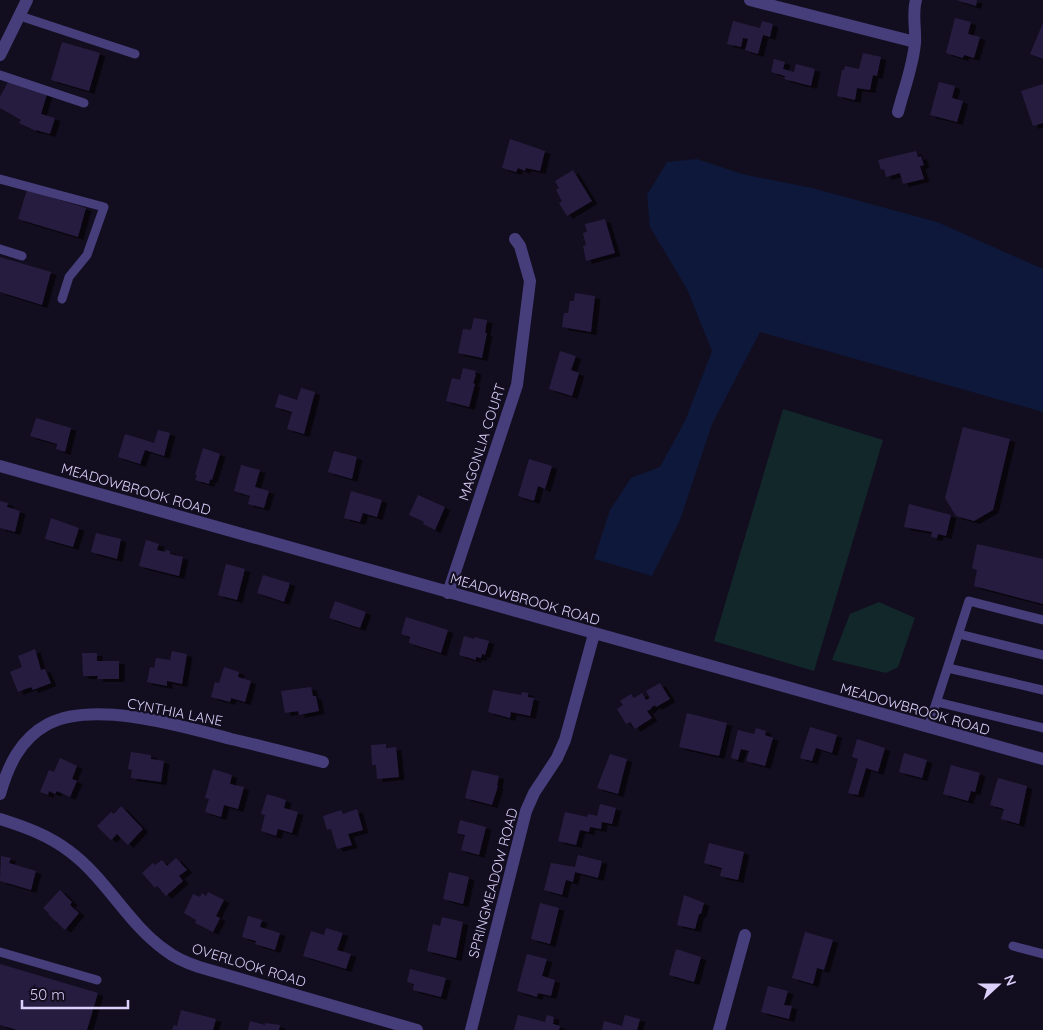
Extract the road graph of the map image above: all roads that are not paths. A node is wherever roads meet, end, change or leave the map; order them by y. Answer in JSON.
{"nodes":[{"id":1,"x":26,"y":0,"type":"edge"},
{"id":2,"x":750,"y":0,"type":"edge"},
{"id":3,"x":916,"y":0,"type":"edge"},
{"id":4,"x":20,"y":16,"type":"junction"},
{"id":5,"x":915,"y":42,"type":"junction"},
{"id":6,"x":135,"y":54,"type":"dead end"},
{"id":7,"x":0,"y":55,"type":"edge"},
{"id":8,"x":0,"y":75,"type":"edge"},
{"id":9,"x":84,"y":103,"type":"dead end"},
{"id":10,"x":898,"y":112,"type":"dead end"},
{"id":11,"x":0,"y":179,"type":"edge"},
{"id":12,"x":515,"y":239,"type":"dead end"},
{"id":13,"x":0,"y":249,"type":"edge"},
{"id":14,"x":22,"y":256,"type":"dead end"},
{"id":15,"x":62,"y":299,"type":"dead end"},
{"id":16,"x":0,"y":466,"type":"edge"},
{"id":17,"x":448,"y":593,"type":"junction"},
{"id":18,"x":1043,"y":620,"type":"edge"},
{"id":19,"x":594,"y":634,"type":"junction"},
{"id":20,"x":959,"y":634,"type":"junction"},
{"id":21,"x":1043,"y":655,"type":"edge"},
{"id":22,"x":948,"y":668,"type":"junction"},
{"id":23,"x":1043,"y":690,"type":"edge"},
{"id":24,"x":937,"y":702,"type":"junction"},
{"id":25,"x":928,"y":728,"type":"junction"},
{"id":26,"x":1043,"y":728,"type":"edge"},
{"id":27,"x":1043,"y":760,"type":"edge"},
{"id":28,"x":323,"y":762,"type":"dead end"},
{"id":29,"x":0,"y":794,"type":"edge"},
{"id":30,"x":0,"y":819,"type":"edge"},
{"id":31,"x":745,"y":935,"type":"dead end"},
{"id":32,"x":1013,"y":946,"type":"dead end"},
{"id":33,"x":0,"y":952,"type":"edge"},
{"id":34,"x":1043,"y":954,"type":"edge"},
{"id":35,"x":97,"y":980,"type":"dead end"},
{"id":36,"x":417,"y":1030,"type":"edge"},
{"id":37,"x":471,"y":1030,"type":"edge"},
{"id":38,"x":719,"y":1030,"type":"edge"}],
"edges":[{"from":1,"to":4,"type":"street"},
{"from":2,"to":5,"type":"street"},
{"from":3,"to":5,"type":"street"},
{"from":4,"to":6,"type":"lane"},
{"from":4,"to":7,"type":"street"},
{"from":5,"to":10,"type":"street"},
{"from":8,"to":9,"type":"lane"},
{"from":11,"to":15,"type":"lane"},
{"from":12,"to":17,"type":"street","name":"MAGONLIA COURT"},
{"from":13,"to":14,"type":"lane"},
{"from":16,"to":17,"type":"street","name":"MEADOWBROOK ROAD"},
{"from":17,"to":19,"type":"street","name":"MEADOWBROOK ROAD"},
{"from":18,"to":20,"type":"lane"},
{"from":19,"to":25,"type":"street","name":"MEADOWBROOK ROAD"},
{"from":19,"to":37,"type":"street","name":"SPRINGMEADOW ROAD"},
{"from":20,"to":21,"type":"lane"},
{"from":20,"to":22,"type":"lane"},
{"from":22,"to":23,"type":"lane"},
{"from":22,"to":24,"type":"lane"},
{"from":24,"to":25,"type":"lane"},
{"from":24,"to":26,"type":"lane"},
{"from":25,"to":27,"type":"street","name":"MEADOWBROOK ROAD"},
{"from":28,"to":29,"type":"street","name":"CYNTHIA LANE"},
{"from":30,"to":36,"type":"street","name":"OVERLOOK ROAD"},
{"from":31,"to":38,"type":"street"},
{"from":32,"to":34,"type":"lane"},
{"from":33,"to":35,"type":"lane"}]}
